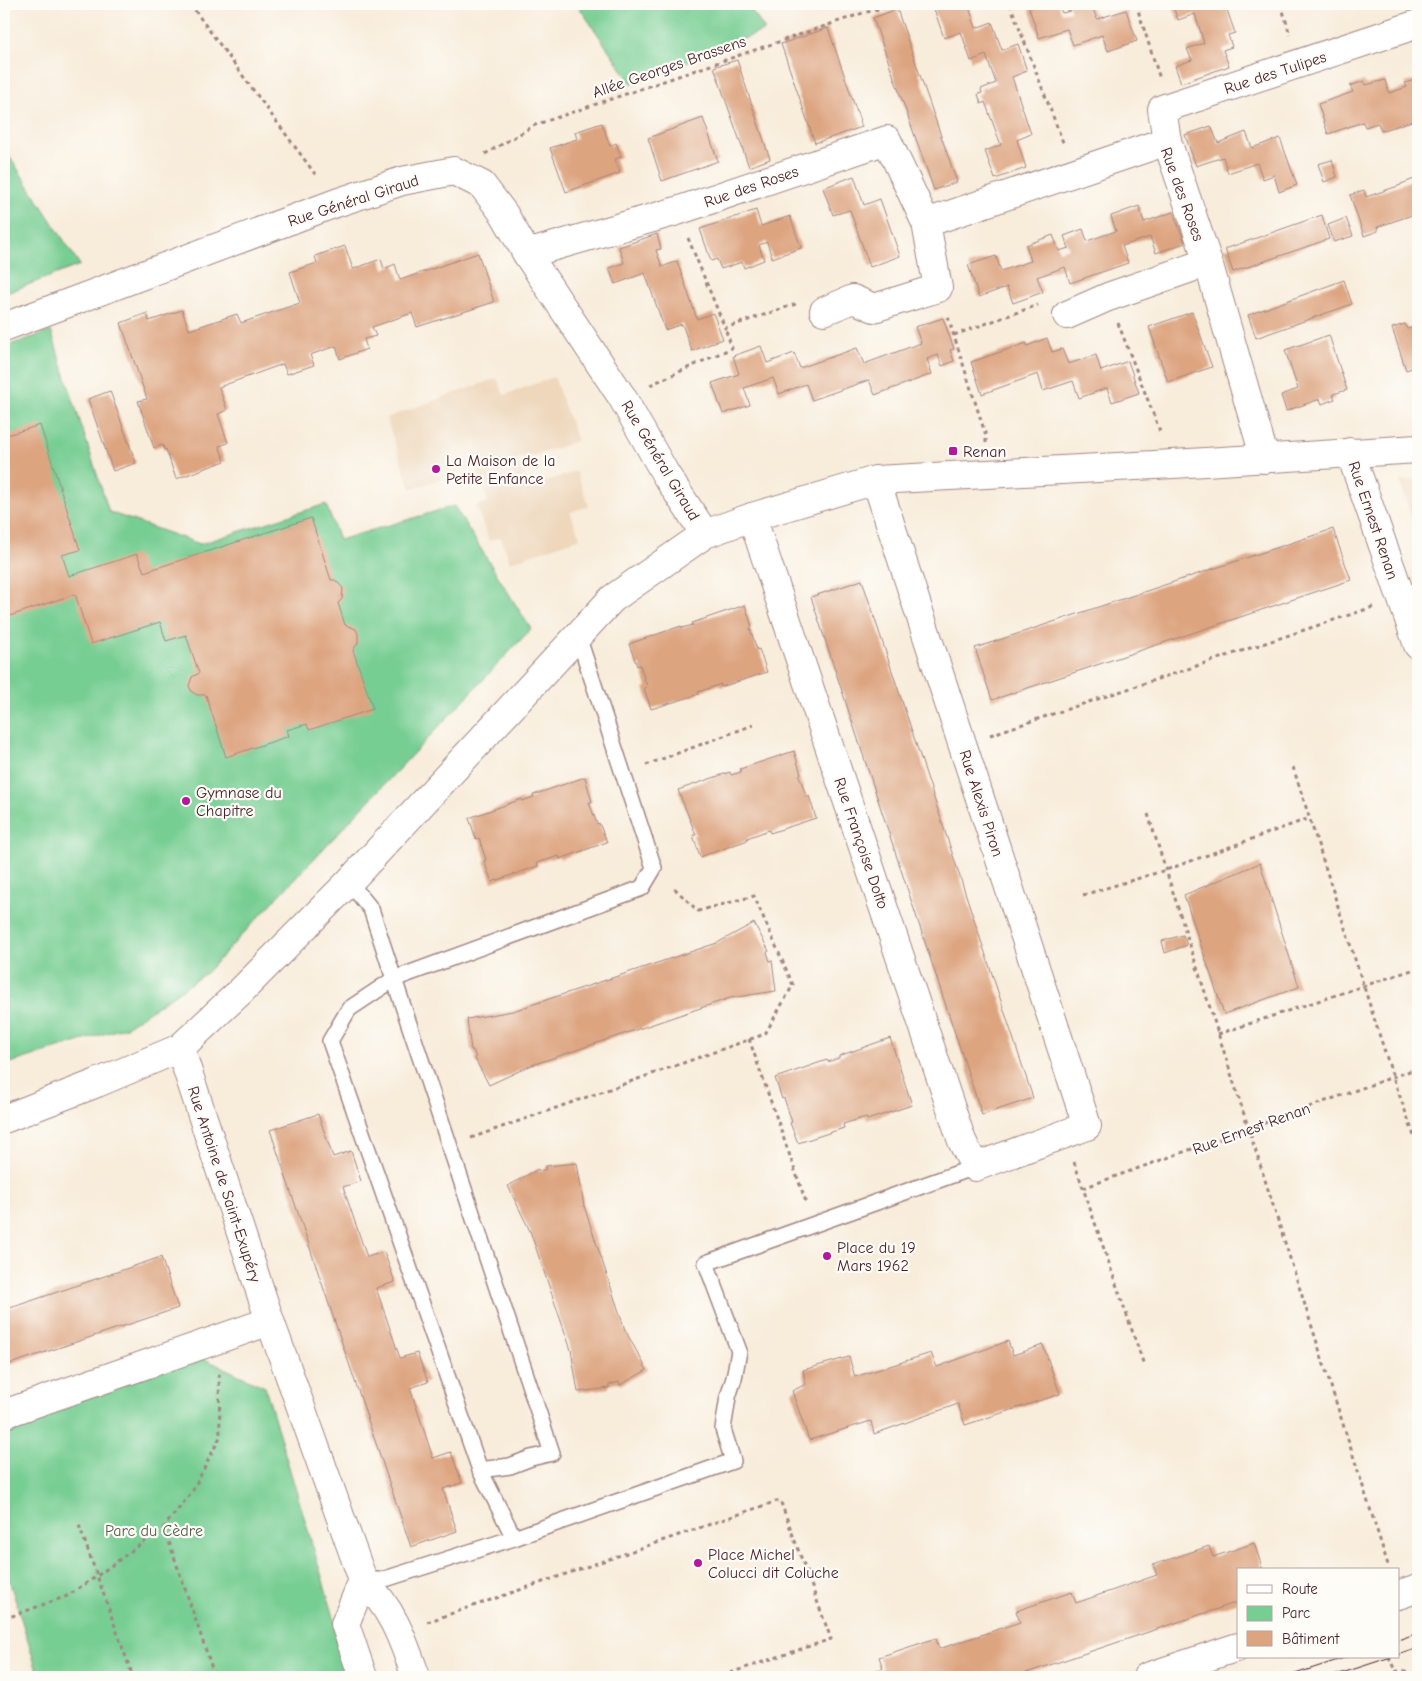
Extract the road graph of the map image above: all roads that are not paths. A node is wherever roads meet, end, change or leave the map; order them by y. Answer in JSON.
{"nodes":[{"id":1,"x":1418,"y":24,"type":"edge"},
{"id":2,"x":1167,"y":141,"type":"junction"},
{"id":3,"x":926,"y":222,"type":"junction"},
{"id":4,"x":527,"y":254,"type":"junction"},
{"id":5,"x":1208,"y":262,"type":"junction"},
{"id":6,"x":824,"y":311,"type":"road end"},
{"id":7,"x":1067,"y":315,"type":"road end"},
{"id":8,"x":4,"y":326,"type":"edge"},
{"id":9,"x":1418,"y":449,"type":"edge"},
{"id":10,"x":1350,"y":452,"type":"junction"},
{"id":11,"x":1265,"y":459,"type":"junction"},
{"id":12,"x":876,"y":480,"type":"junction"},
{"id":13,"x":752,"y":517,"type":"junction"},
{"id":14,"x":706,"y":534,"type":"junction"},
{"id":15,"x":578,"y":636,"type":"junction"},
{"id":16,"x":1418,"y":645,"type":"edge"},
{"id":17,"x":349,"y":882,"type":"junction"},
{"id":18,"x":394,"y":979,"type":"junction"},
{"id":19,"x":180,"y":1048,"type":"junction"},
{"id":20,"x":4,"y":1118,"type":"edge"},
{"id":21,"x":975,"y":1167,"type":"junction"},
{"id":22,"x":270,"y":1321,"type":"junction"},
{"id":23,"x":4,"y":1414,"type":"edge"},
{"id":24,"x":480,"y":1470,"type":"junction"},
{"id":25,"x":514,"y":1538,"type":"junction"},
{"id":26,"x":363,"y":1580,"type":"junction"},
{"id":27,"x":1418,"y":1588,"type":"edge"},
{"id":28,"x":1400,"y":1594,"type":"edge"},
{"id":29,"x":1237,"y":1647,"type":"edge"},
{"id":30,"x":359,"y":1676,"type":"edge"},
{"id":31,"x":416,"y":1677,"type":"edge"},
{"id":32,"x":1148,"y":1677,"type":"edge"}],
"edges":[{"from":1,"to":2,"type":"street","name":"Rue des Tulipes"},
{"from":2,"to":3,"type":"street","name":"Rue des Roses"},
{"from":2,"to":5,"type":"street","name":"Rue des Roses"},
{"from":3,"to":4,"type":"street","name":"Rue des Roses"},
{"from":3,"to":6,"type":"street","name":"Rue des Roses"},
{"from":4,"to":8,"type":"street","name":"Rue Général Giraud"},
{"from":4,"to":14,"type":"street","name":"Rue Général Giraud"},
{"from":5,"to":7,"type":"street"},
{"from":5,"to":11,"type":"street","name":"Rue des Roses"},
{"from":9,"to":10,"type":"street"},
{"from":10,"to":11,"type":"street"},
{"from":10,"to":16,"type":"street","name":"Rue Ernest Renan"},
{"from":11,"to":12,"type":"street"},
{"from":12,"to":13,"type":"street"},
{"from":12,"to":21,"type":"street","name":"Rue Alexis Piron"},
{"from":13,"to":14,"type":"street"},
{"from":13,"to":21,"type":"street","name":"Rue Françoise Dolto"},
{"from":14,"to":15,"type":"street"},
{"from":15,"to":17,"type":"street"},
{"from":15,"to":18,"type":"lane"},
{"from":17,"to":18,"type":"lane"},
{"from":17,"to":19,"type":"street"},
{"from":18,"to":24,"type":"lane"},
{"from":18,"to":24,"type":"lane"},
{"from":19,"to":20,"type":"street"},
{"from":19,"to":22,"type":"street","name":"Rue Antoine de Saint-Exupéry"},
{"from":21,"to":25,"type":"lane"},
{"from":22,"to":23,"type":"street"},
{"from":22,"to":26,"type":"street","name":"Rue Antoine de Saint-Exupéry"},
{"from":24,"to":25,"type":"lane"},
{"from":25,"to":26,"type":"lane"},
{"from":26,"to":30,"type":"street"},
{"from":26,"to":31,"type":"street","name":"Rue Antoine de Saint-Exupéry"},
{"from":27,"to":28,"type":"street"},
{"from":29,"to":32,"type":"street"}]}
